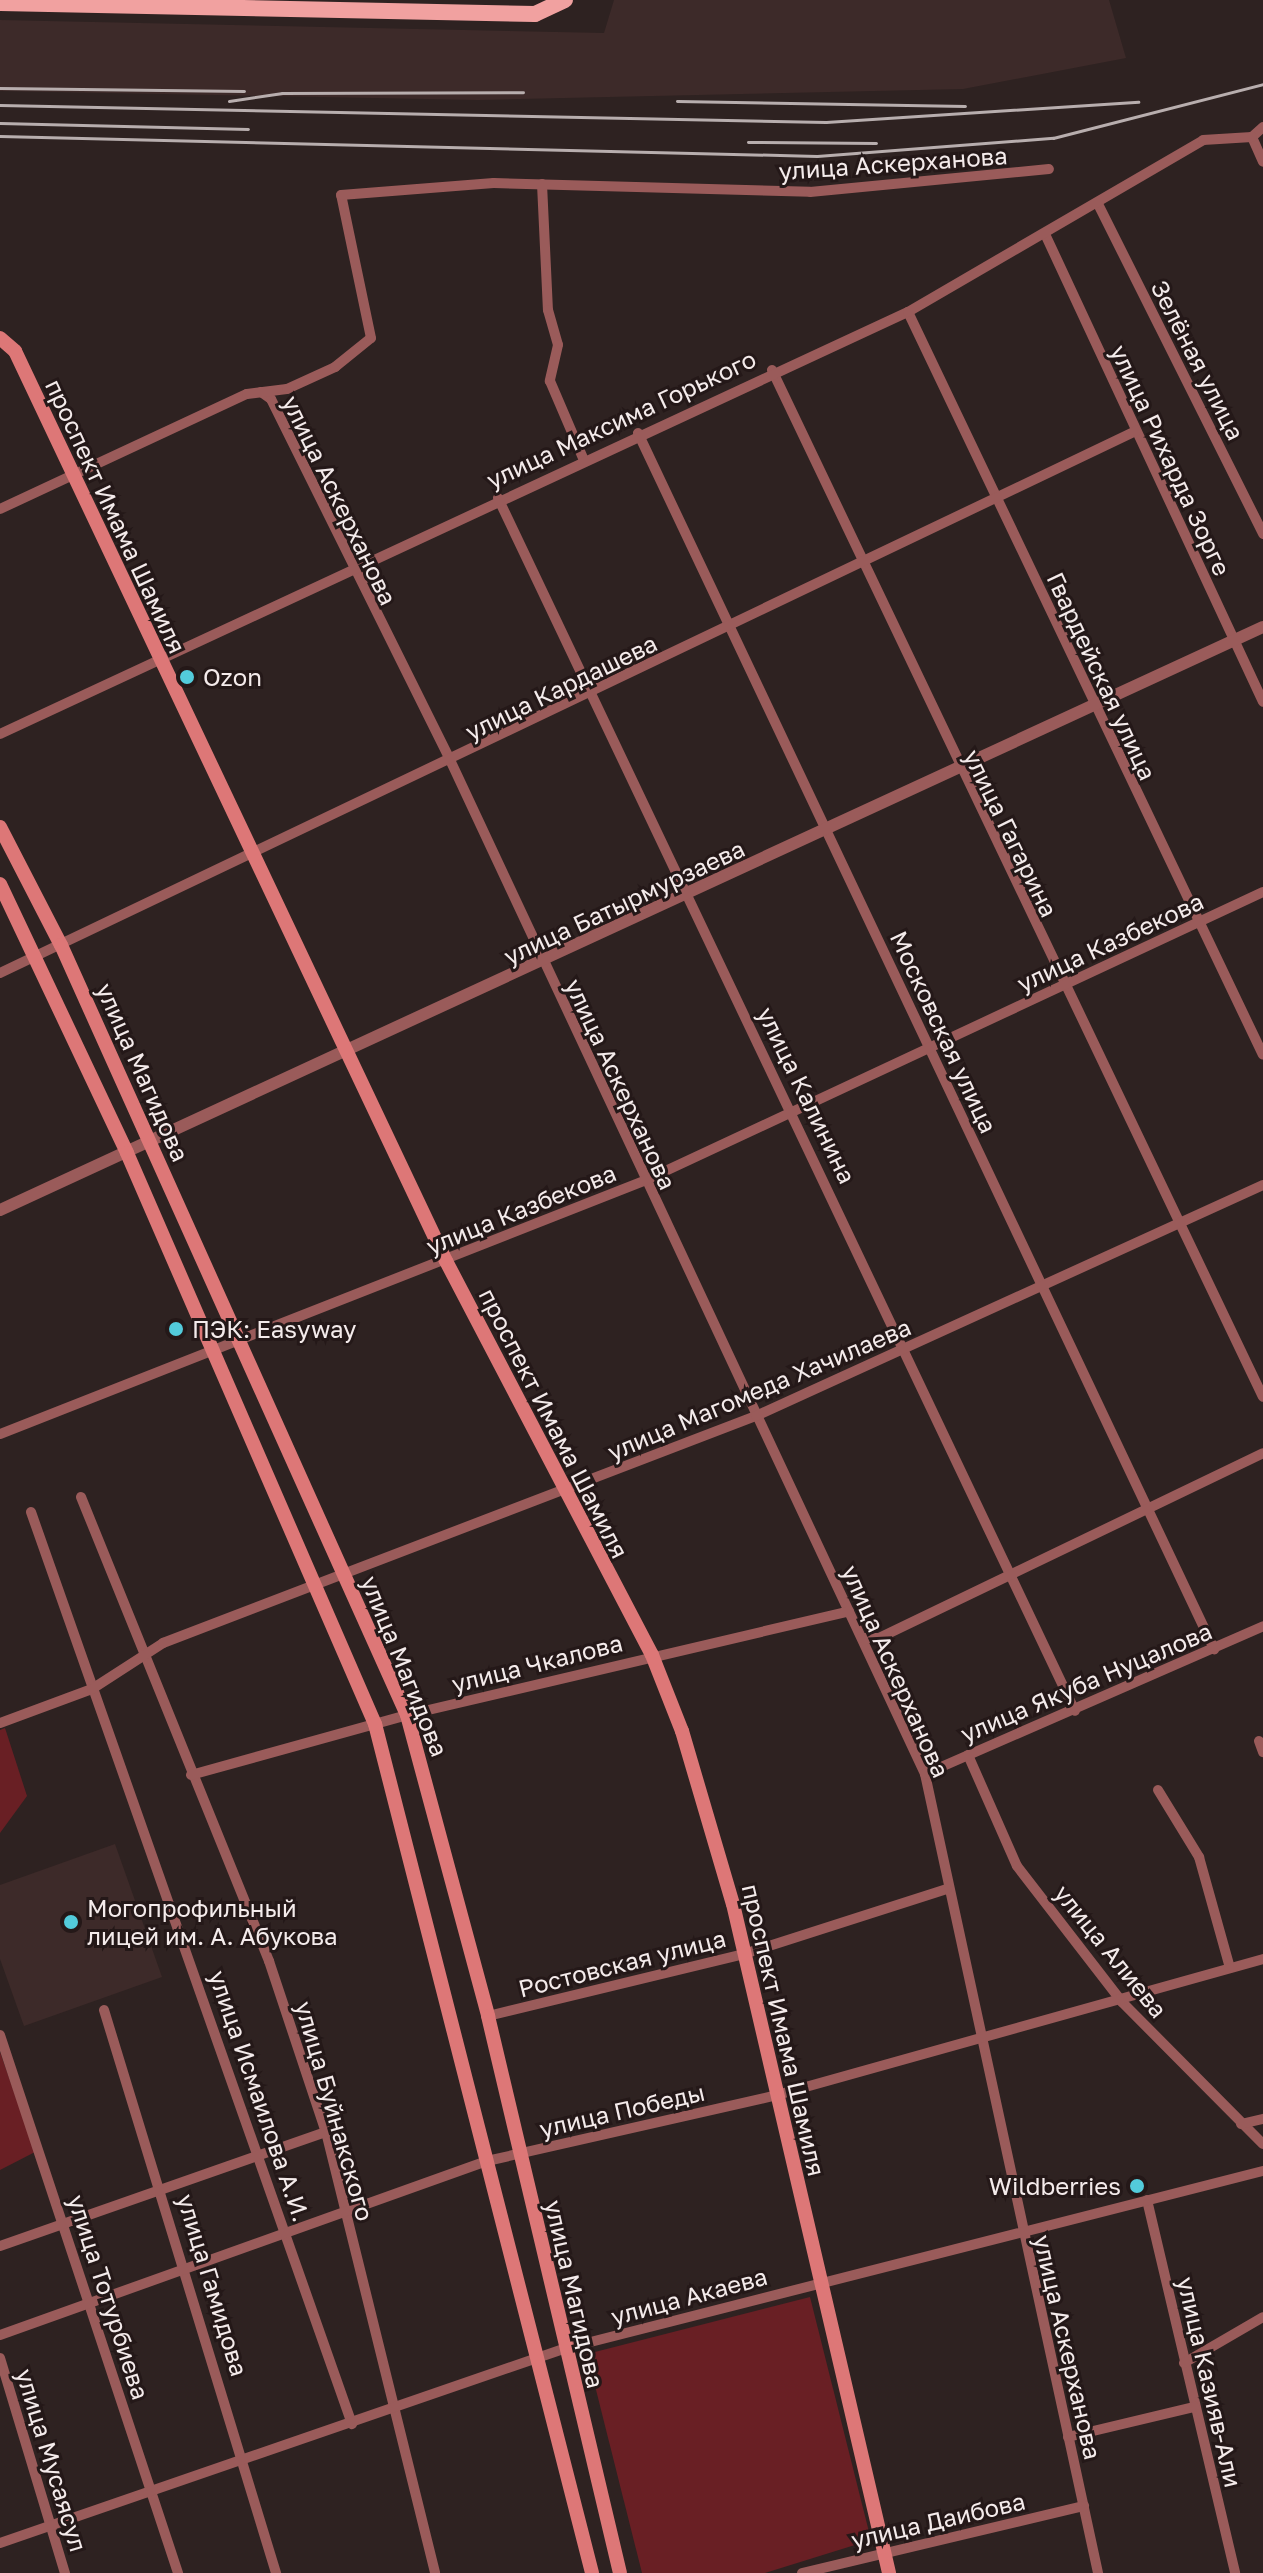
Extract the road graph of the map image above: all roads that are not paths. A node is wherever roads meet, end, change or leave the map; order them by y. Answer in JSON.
{"nodes":[{"id":1,"x":565,"y":0,"type":"edge"},
{"id":2,"x":0,"y":3,"type":"edge"},
{"id":3,"x":257,"y":4,"type":"edge"},
{"id":4,"x":1263,"y":127,"type":"edge"},
{"id":5,"x":1252,"y":137,"type":"junction"},
{"id":6,"x":1263,"y":162,"type":"edge"},
{"id":7,"x":1049,"y":169,"type":"dead end"},
{"id":8,"x":542,"y":184,"type":"junction"},
{"id":9,"x":1098,"y":204,"type":"junction"},
{"id":10,"x":1045,"y":234,"type":"junction"},
{"id":11,"x":908,"y":312,"type":"junction"},
{"id":12,"x":0,"y":338,"type":"edge"},
{"id":13,"x":772,"y":370,"type":"junction"},
{"id":14,"x":261,"y":392,"type":"junction"},
{"id":15,"x":1136,"y":431,"type":"junction"},
{"id":16,"x":638,"y":433,"type":"junction"},
{"id":17,"x":583,"y":458,"type":"junction"},
{"id":18,"x":72,"y":475,"type":"junction"},
{"id":19,"x":999,"y":497,"type":"junction"},
{"id":20,"x":498,"y":498,"type":"junction"},
{"id":21,"x":0,"y":509,"type":"edge"},
{"id":22,"x":1263,"y":534,"type":"edge"},
{"id":23,"x":862,"y":564,"type":"junction"},
{"id":24,"x":350,"y":571,"type":"junction"},
{"id":25,"x":1263,"y":627,"type":"edge"},
{"id":26,"x":730,"y":628,"type":"junction"},
{"id":27,"x":1234,"y":641,"type":"junction"},
{"id":28,"x":157,"y":659,"type":"junction"},
{"id":29,"x":592,"y":694,"type":"junction"},
{"id":30,"x":1263,"y":702,"type":"edge"},
{"id":31,"x":1092,"y":707,"type":"junction"},
{"id":32,"x":0,"y":734,"type":"edge"},
{"id":33,"x":451,"y":762,"type":"junction"},
{"id":34,"x":958,"y":770,"type":"junction"},
{"id":35,"x":0,"y":827,"type":"edge"},
{"id":36,"x":827,"y":832,"type":"junction"},
{"id":37,"x":255,"y":854,"type":"junction"},
{"id":38,"x":0,"y":884,"type":"edge"},
{"id":39,"x":1263,"y":892,"type":"edge"},
{"id":40,"x":691,"y":897,"type":"junction"},
{"id":41,"x":1196,"y":924,"type":"junction"},
{"id":42,"x":61,"y":945,"type":"junction"},
{"id":43,"x":35,"y":956,"type":"junction"},
{"id":44,"x":542,"y":963,"type":"junction"},
{"id":45,"x":0,"y":973,"type":"edge"},
{"id":46,"x":1063,"y":986,"type":"junction"},
{"id":47,"x":930,"y":1050,"type":"junction"},
{"id":48,"x":347,"y":1054,"type":"junction"},
{"id":49,"x":1263,"y":1055,"type":"edge"},
{"id":50,"x":794,"y":1113,"type":"junction"},
{"id":51,"x":151,"y":1142,"type":"junction"},
{"id":52,"x":127,"y":1153,"type":"junction"},
{"id":53,"x":644,"y":1181,"type":"junction"},
{"id":54,"x":1263,"y":1185,"type":"edge"},
{"id":55,"x":0,"y":1210,"type":"edge"},
{"id":56,"x":1179,"y":1224,"type":"junction"},
{"id":57,"x":446,"y":1261,"type":"junction"},
{"id":58,"x":1042,"y":1287,"type":"junction"},
{"id":59,"x":239,"y":1337,"type":"junction"},
{"id":60,"x":212,"y":1347,"type":"junction"},
{"id":61,"x":907,"y":1349,"type":"junction"},
{"id":62,"x":1263,"y":1397,"type":"edge"},
{"id":63,"x":756,"y":1416,"type":"junction"},
{"id":64,"x":0,"y":1434,"type":"edge"},
{"id":65,"x":1263,"y":1453,"type":"edge"},
{"id":66,"x":564,"y":1494,"type":"junction"},
{"id":67,"x":81,"y":1497,"type":"dead end"},
{"id":68,"x":1147,"y":1508,"type":"junction"},
{"id":69,"x":31,"y":1512,"type":"dead end"},
{"id":70,"x":344,"y":1572,"type":"junction"},
{"id":71,"x":1012,"y":1574,"type":"junction"},
{"id":72,"x":314,"y":1582,"type":"junction"},
{"id":73,"x":849,"y":1611,"type":"junction"},
{"id":74,"x":1263,"y":1626,"type":"edge"},
{"id":75,"x":862,"y":1638,"type":"junction"},
{"id":76,"x":1214,"y":1649,"type":"junction"},
{"id":77,"x":147,"y":1651,"type":"junction"},
{"id":78,"x":652,"y":1655,"type":"junction"},
{"id":79,"x":92,"y":1689,"type":"junction"},
{"id":80,"x":1075,"y":1711,"type":"junction"},
{"id":81,"x":407,"y":1715,"type":"junction"},
{"id":82,"x":0,"y":1723,"type":"edge"},
{"id":83,"x":375,"y":1724,"type":"junction"},
{"id":84,"x":968,"y":1755,"type":"junction"},
{"id":85,"x":925,"y":1774,"type":"junction"},
{"id":86,"x":191,"y":1775,"type":"junction"},
{"id":87,"x":1158,"y":1790,"type":"dead end"},
{"id":88,"x":947,"y":1889,"type":"junction"},
{"id":89,"x":744,"y":1954,"type":"junction"},
{"id":90,"x":1263,"y":1959,"type":"edge"},
{"id":91,"x":1230,"y":1968,"type":"junction"},
{"id":92,"x":1122,"y":2002,"type":"junction"},
{"id":93,"x":104,"y":2010,"type":"dead end"},
{"id":94,"x":488,"y":2016,"type":"junction"},
{"id":95,"x":0,"y":2035,"type":"edge"},
{"id":96,"x":976,"y":2035,"type":"junction"},
{"id":97,"x":777,"y":2095,"type":"junction"},
{"id":98,"x":1263,"y":2119,"type":"edge"},
{"id":99,"x":1241,"y":2124,"type":"junction"},
{"id":100,"x":326,"y":2132,"type":"junction"},
{"id":101,"x":1263,"y":2144,"type":"edge"},
{"id":102,"x":522,"y":2153,"type":"junction"},
{"id":103,"x":259,"y":2155,"type":"junction"},
{"id":104,"x":487,"y":2161,"type":"junction"},
{"id":105,"x":1263,"y":2171,"type":"edge"},
{"id":106,"x":163,"y":2189,"type":"junction"},
{"id":107,"x":1147,"y":2200,"type":"junction"},
{"id":108,"x":342,"y":2209,"type":"junction"},
{"id":109,"x":63,"y":2224,"type":"junction"},
{"id":110,"x":285,"y":2229,"type":"junction"},
{"id":111,"x":1022,"y":2231,"type":"junction"},
{"id":112,"x":0,"y":2246,"type":"edge"},
{"id":113,"x":186,"y":2265,"type":"junction"},
{"id":114,"x":822,"y":2282,"type":"junction"},
{"id":115,"x":89,"y":2303,"type":"junction"},
{"id":116,"x":1263,"y":2317,"type":"edge"},
{"id":117,"x":0,"y":2335,"type":"edge"},
{"id":118,"x":563,"y":2349,"type":"junction"},
{"id":119,"x":0,"y":2358,"type":"edge"},
{"id":120,"x":535,"y":2358,"type":"junction"},
{"id":121,"x":1184,"y":2363,"type":"junction"},
{"id":122,"x":1194,"y":2407,"type":"junction"},
{"id":123,"x":397,"y":2408,"type":"junction"},
{"id":124,"x":352,"y":2424,"type":"junction"},
{"id":125,"x":1068,"y":2437,"type":"junction"},
{"id":126,"x":246,"y":2460,"type":"junction"},
{"id":127,"x":153,"y":2492,"type":"junction"},
{"id":128,"x":1084,"y":2506,"type":"junction"},
{"id":129,"x":52,"y":2526,"type":"junction"},
{"id":130,"x":0,"y":2543,"type":"edge"},
{"id":131,"x":884,"y":2553,"type":"junction"},
{"id":132,"x":65,"y":2573,"type":"edge"},
{"id":133,"x":178,"y":2573,"type":"edge"},
{"id":134,"x":276,"y":2573,"type":"edge"},
{"id":135,"x":435,"y":2573,"type":"edge"},
{"id":136,"x":592,"y":2573,"type":"edge"},
{"id":137,"x":620,"y":2573,"type":"edge"},
{"id":138,"x":802,"y":2573,"type":"edge"},
{"id":139,"x":889,"y":2573,"type":"edge"},
{"id":140,"x":1098,"y":2573,"type":"edge"},
{"id":141,"x":1235,"y":2573,"type":"edge"}],
"edges":[{"from":1,"to":3,"type":"main road"},
{"from":2,"to":3,"type":"main road"},
{"from":4,"to":5,"type":"street"},
{"from":5,"to":6,"type":"street"},
{"from":5,"to":9,"type":"street","name":"улица Максима Горького"},
{"from":7,"to":8,"type":"street","name":"улица Аскерханова"},
{"from":8,"to":14,"type":"street","name":"улица Аскерханова"},
{"from":8,"to":17,"type":"street"},
{"from":9,"to":10,"type":"street","name":"улица Максима Горького"},
{"from":9,"to":22,"type":"street","name":"Зелёная улица"},
{"from":10,"to":11,"type":"street","name":"улица Максима Горького"},
{"from":10,"to":15,"type":"street","name":"улица Рихарда Зорге"},
{"from":11,"to":13,"type":"street","name":"улица Максима Горького"},
{"from":11,"to":19,"type":"street","name":"Гвардейская улица"},
{"from":12,"to":18,"type":"main road","name":"проспект Имама Шамиля"},
{"from":13,"to":16,"type":"street","name":"улица Максима Горького"},
{"from":13,"to":23,"type":"street","name":"улица Гагарина"},
{"from":14,"to":18,"type":"street"},
{"from":14,"to":24,"type":"street","name":"улица Аскерханова"},
{"from":15,"to":19,"type":"street","name":"улица Кардашева"},
{"from":15,"to":27,"type":"street","name":"улица Рихарда Зорге"},
{"from":16,"to":17,"type":"street","name":"улица Максима Горького"},
{"from":16,"to":26,"type":"street","name":"Московская улица"},
{"from":17,"to":20,"type":"street","name":"улица Максима Горького"},
{"from":18,"to":21,"type":"street"},
{"from":18,"to":28,"type":"main road","name":"проспект Имама Шамиля"},
{"from":19,"to":23,"type":"street","name":"улица Кардашева"},
{"from":19,"to":31,"type":"street","name":"Гвардейская улица"},
{"from":20,"to":24,"type":"street","name":"улица Максима Горького"},
{"from":20,"to":29,"type":"street","name":"улица Калинина"},
{"from":23,"to":26,"type":"street","name":"улица Кардашева"},
{"from":23,"to":34,"type":"street","name":"улица Гагарина"},
{"from":24,"to":28,"type":"street","name":"улица Максима Горького"},
{"from":24,"to":33,"type":"street","name":"улица Аскерханова"},
{"from":25,"to":27,"type":"street","name":"улица Батырмурзаева"},
{"from":26,"to":29,"type":"street","name":"улица Кардашева"},
{"from":26,"to":36,"type":"street","name":"Московская улица"},
{"from":27,"to":30,"type":"street","name":"улица Рихарда Зорге"},
{"from":27,"to":31,"type":"street","name":"улица Батырмурзаева"},
{"from":28,"to":32,"type":"street","name":"улица Максима Горького"},
{"from":28,"to":37,"type":"main road","name":"проспект Имама Шамиля"},
{"from":29,"to":33,"type":"street","name":"улица Кардашева"},
{"from":29,"to":40,"type":"street","name":"улица Калинина"},
{"from":31,"to":34,"type":"street","name":"улица Батырмурзаева"},
{"from":31,"to":41,"type":"street","name":"Гвардейская улица"},
{"from":33,"to":37,"type":"street","name":"улица Кардашева"},
{"from":33,"to":44,"type":"street","name":"улица Аскерханова"},
{"from":34,"to":36,"type":"street","name":"улица Батырмурзаева"},
{"from":34,"to":46,"type":"street","name":"улица Гагарина"},
{"from":35,"to":42,"type":"main road","name":"улица Магидова"},
{"from":36,"to":40,"type":"street","name":"улица Батырмурзаева"},
{"from":36,"to":47,"type":"street","name":"Московская улица"},
{"from":37,"to":42,"type":"street","name":"улица Кардашева"},
{"from":37,"to":48,"type":"main road","name":"проспект Имама Шамиля"},
{"from":38,"to":43,"type":"main road","name":"улица Магидова"},
{"from":39,"to":41,"type":"street","name":"улица Казбекова"},
{"from":40,"to":44,"type":"street","name":"улица Батырмурзаева"},
{"from":40,"to":50,"type":"street","name":"улица Калинина"},
{"from":41,"to":46,"type":"street","name":"улица Казбекова"},
{"from":41,"to":49,"type":"street","name":"Гвардейская улица"},
{"from":42,"to":43,"type":"street","name":"улица Кардашева"},
{"from":42,"to":51,"type":"main road","name":"улица Магидова"},
{"from":43,"to":45,"type":"street","name":"улица Кардашева"},
{"from":43,"to":52,"type":"main road","name":"улица Магидова"},
{"from":44,"to":48,"type":"street","name":"улица Батырмурзаева"},
{"from":44,"to":53,"type":"street","name":"улица Аскерханова"},
{"from":46,"to":47,"type":"street","name":"улица Казбекова"},
{"from":46,"to":56,"type":"street","name":"улица Гагарина"},
{"from":47,"to":50,"type":"street","name":"улица Казбекова"},
{"from":47,"to":58,"type":"street","name":"Московская улица"},
{"from":48,"to":51,"type":"street","name":"улица Батырмурзаева"},
{"from":48,"to":57,"type":"main road","name":"проспект Имама Шамиля"},
{"from":50,"to":53,"type":"street","name":"улица Казбекова"},
{"from":50,"to":61,"type":"street","name":"улица Калинина"},
{"from":51,"to":52,"type":"street","name":"улица Батырмурзаева"},
{"from":51,"to":59,"type":"main road","name":"улица Магидова"},
{"from":52,"to":55,"type":"street","name":"улица Батырмурзаева"},
{"from":52,"to":60,"type":"main road","name":"улица Магидова"},
{"from":53,"to":57,"type":"street","name":"улица Казбекова"},
{"from":53,"to":63,"type":"street","name":"улица Аскерханова"},
{"from":54,"to":56,"type":"street","name":"улица Магомеда Хачилаева"},
{"from":56,"to":58,"type":"street","name":"улица Магомеда Хачилаева"},
{"from":56,"to":62,"type":"street","name":"улица Гагарина"},
{"from":57,"to":59,"type":"street","name":"улица Казбекова"},
{"from":57,"to":66,"type":"main road","name":"проспект Имама Шамиля"},
{"from":58,"to":61,"type":"street","name":"улица Магомеда Хачилаева"},
{"from":58,"to":68,"type":"street","name":"Московская улица"},
{"from":59,"to":60,"type":"street","name":"улица Казбекова"},
{"from":59,"to":70,"type":"main road","name":"улица Магидова"},
{"from":60,"to":64,"type":"street","name":"улица Казбекова"},
{"from":60,"to":72,"type":"main road","name":"улица Магидова"},
{"from":61,"to":63,"type":"street","name":"улица Магомеда Хачилаева"},
{"from":61,"to":71,"type":"street","name":"улица Калинина"},
{"from":63,"to":66,"type":"street","name":"улица Магомеда Хачилаева"},
{"from":63,"to":73,"type":"street","name":"улица Аскерханова"},
{"from":65,"to":68,"type":"street"},
{"from":66,"to":70,"type":"street","name":"улица Магомеда Хачилаева"},
{"from":66,"to":78,"type":"main road","name":"проспект Имама Шамиля"},
{"from":67,"to":77,"type":"street","name":"улица Буйнакского"},
{"from":68,"to":71,"type":"street"},
{"from":68,"to":76,"type":"street","name":"Московская улица"},
{"from":69,"to":79,"type":"street","name":"улица Исмаилова А.И."},
{"from":70,"to":72,"type":"street","name":"улица Магомеда Хачилаева"},
{"from":70,"to":81,"type":"main road","name":"улица Магидова"},
{"from":71,"to":75,"type":"street"},
{"from":71,"to":80,"type":"street","name":"улица Калинина"},
{"from":72,"to":77,"type":"street","name":"улица Магомеда Хачилаева"},
{"from":72,"to":83,"type":"main road","name":"улица Магидова"},
{"from":73,"to":75,"type":"street","name":"улица Аскерханова"},
{"from":73,"to":78,"type":"street","name":"улица Чкалова"},
{"from":74,"to":76,"type":"street","name":"улица Якуба Нуцалова"},
{"from":75,"to":85,"type":"street","name":"улица Аскерханова"},
{"from":76,"to":80,"type":"street","name":"улица Якуба Нуцалова"},
{"from":77,"to":79,"type":"street","name":"улица Магомеда Хачилаева"},
{"from":77,"to":86,"type":"street","name":"улица Буйнакского"},
{"from":78,"to":81,"type":"street","name":"улица Чкалова"},
{"from":78,"to":89,"type":"main road","name":"проспект Имама Шамиля"},
{"from":79,"to":82,"type":"street","name":"улица Магомеда Хачилаева"},
{"from":79,"to":103,"type":"street","name":"улица Исмаилова А.И."},
{"from":80,"to":84,"type":"street","name":"улица Якуба Нуцалова"},
{"from":81,"to":83,"type":"street","name":"улица Чкалова"},
{"from":81,"to":94,"type":"main road","name":"улица Магидова"},
{"from":83,"to":86,"type":"street","name":"улица Чкалова"},
{"from":83,"to":104,"type":"main road","name":"улица Магидова"},
{"from":84,"to":85,"type":"street","name":"улица Якуба Нуцалова"},
{"from":84,"to":92,"type":"street","name":"улица Алиева"},
{"from":85,"to":88,"type":"street","name":"улица Аскерханова"},
{"from":86,"to":100,"type":"street","name":"улица Буйнакского"},
{"from":87,"to":91,"type":"street"},
{"from":88,"to":89,"type":"street","name":"Ростовская улица"},
{"from":88,"to":96,"type":"street","name":"улица Аскерханова"},
{"from":89,"to":94,"type":"street","name":"Ростовская улица"},
{"from":89,"to":97,"type":"main road","name":"проспект Имама Шамиля"},
{"from":90,"to":91,"type":"street","name":"улица Победы"},
{"from":91,"to":92,"type":"street","name":"улица Победы"},
{"from":92,"to":96,"type":"street","name":"улица Победы"},
{"from":92,"to":99,"type":"street","name":"улица Алиева"},
{"from":93,"to":106,"type":"street","name":"улица Гамидова"},
{"from":94,"to":102,"type":"main road","name":"улица Магидова"},
{"from":95,"to":109,"type":"street","name":"улица Тотурбиева"},
{"from":96,"to":97,"type":"street","name":"улица Победы"},
{"from":96,"to":111,"type":"street","name":"улица Аскерханова"},
{"from":97,"to":102,"type":"street","name":"улица Победы"},
{"from":97,"to":114,"type":"main road","name":"проспект Имама Шамиля"},
{"from":98,"to":99,"type":"street"},
{"from":99,"to":101,"type":"street","name":"улица Алиева"},
{"from":100,"to":103,"type":"street"},
{"from":100,"to":108,"type":"street","name":"улица Буйнакского"},
{"from":102,"to":104,"type":"street","name":"улица Победы"},
{"from":102,"to":118,"type":"main road","name":"улица Магидова"},
{"from":103,"to":106,"type":"street"},
{"from":103,"to":110,"type":"street","name":"улица Исмаилова А.И."},
{"from":104,"to":108,"type":"street","name":"улица Победы"},
{"from":104,"to":120,"type":"main road","name":"улица Магидова"},
{"from":105,"to":107,"type":"street","name":"улица Акаева"},
{"from":106,"to":109,"type":"street"},
{"from":106,"to":113,"type":"street","name":"улица Гамидова"},
{"from":107,"to":111,"type":"street","name":"улица Акаева"},
{"from":107,"to":121,"type":"street","name":"улица Казияв-Али"},
{"from":108,"to":110,"type":"street","name":"улица Победы"},
{"from":108,"to":123,"type":"street","name":"улица Буйнакского"},
{"from":109,"to":112,"type":"street"},
{"from":109,"to":115,"type":"street","name":"улица Тотурбиева"},
{"from":110,"to":113,"type":"street","name":"улица Победы"},
{"from":110,"to":124,"type":"street","name":"улица Исмаилова А.И."},
{"from":111,"to":114,"type":"street","name":"улица Акаева"},
{"from":111,"to":125,"type":"street","name":"улица Аскерханова"},
{"from":113,"to":115,"type":"street","name":"улица Победы"},
{"from":113,"to":126,"type":"street","name":"улица Гамидова"},
{"from":114,"to":118,"type":"street","name":"улица Акаева"},
{"from":114,"to":131,"type":"main road","name":"проспект Имама Шамиля"},
{"from":115,"to":117,"type":"street","name":"улица Победы"},
{"from":115,"to":127,"type":"street","name":"улица Тотурбиева"},
{"from":116,"to":121,"type":"street"},
{"from":118,"to":120,"type":"street","name":"улица Акаева"},
{"from":118,"to":137,"type":"main road","name":"улица Магидова"},
{"from":119,"to":129,"type":"street","name":"улица Мусаясул"},
{"from":120,"to":123,"type":"street","name":"улица Акаева"},
{"from":120,"to":136,"type":"main road","name":"улица Магидова"},
{"from":121,"to":122,"type":"street","name":"улица Казияв-Али"},
{"from":122,"to":125,"type":"street"},
{"from":122,"to":141,"type":"street","name":"улица Казияв-Али"},
{"from":123,"to":124,"type":"street","name":"улица Акаева"},
{"from":123,"to":135,"type":"street","name":"улица Буйнакского"},
{"from":124,"to":126,"type":"street","name":"улица Акаева"},
{"from":125,"to":128,"type":"street","name":"улица Аскерханова"},
{"from":126,"to":127,"type":"street","name":"улица Акаева"},
{"from":126,"to":134,"type":"street","name":"улица Гамидова"},
{"from":127,"to":129,"type":"street","name":"улица Акаева"},
{"from":127,"to":133,"type":"street","name":"улица Тотурбиева"},
{"from":128,"to":131,"type":"street","name":"улица Даибова"},
{"from":128,"to":140,"type":"street","name":"улица Аскерханова"},
{"from":129,"to":130,"type":"street","name":"улица Акаева"},
{"from":129,"to":132,"type":"street","name":"улица Мусаясул"},
{"from":131,"to":138,"type":"street","name":"улица Даибова"},
{"from":131,"to":139,"type":"main road","name":"проспект Имама Шамиля"}]}
